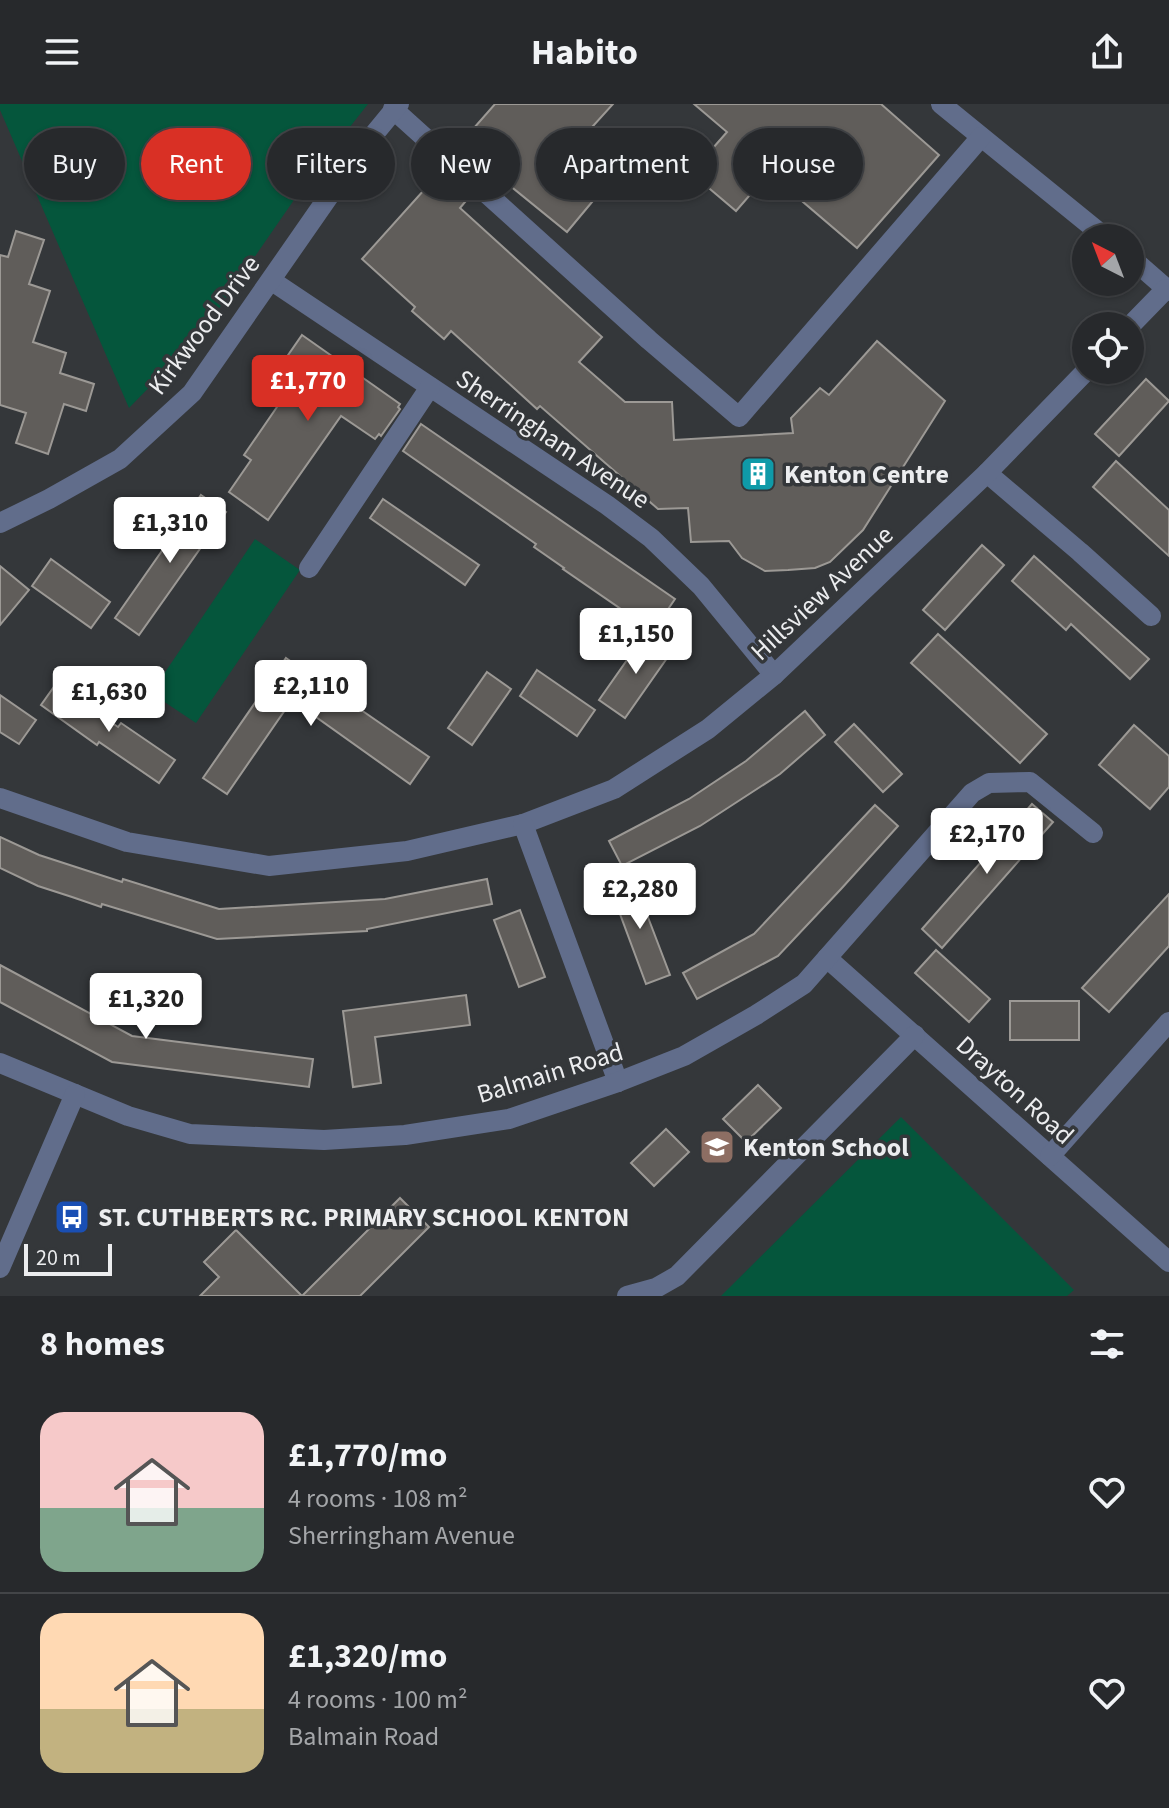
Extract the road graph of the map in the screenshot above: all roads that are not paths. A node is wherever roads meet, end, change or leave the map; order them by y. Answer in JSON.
{"nodes":[{"id":1,"x":941,"y":104,"type":"edge"},
{"id":2,"x":396,"y":107,"type":"edge"},
{"id":3,"x":981,"y":137,"type":"junction"},
{"id":4,"x":1089,"y":224,"type":"edge"},
{"id":5,"x":1144,"y":269,"type":"edge"},
{"id":6,"x":272,"y":281,"type":"junction"},
{"id":7,"x":1168,"y":290,"type":"edge"},
{"id":8,"x":1144,"y":313,"type":"edge"},
{"id":9,"x":1073,"y":384,"type":"edge"},
{"id":10,"x":430,"y":387,"type":"junction"},
{"id":11,"x":987,"y":473,"type":"junction"},
{"id":12,"x":0,"y":523,"type":"edge"},
{"id":13,"x":309,"y":568,"type":"dead end"},
{"id":14,"x":1151,"y":616,"type":"dead end"},
{"id":15,"x":774,"y":675,"type":"junction"},
{"id":16,"x":0,"y":798,"type":"edge"},
{"id":17,"x":523,"y":824,"type":"junction"},
{"id":18,"x":1093,"y":833,"type":"dead end"},
{"id":19,"x":827,"y":958,"type":"junction"},
{"id":20,"x":1169,"y":1022,"type":"edge"},
{"id":21,"x":915,"y":1035,"type":"junction"},
{"id":22,"x":0,"y":1063,"type":"edge"},
{"id":23,"x":618,"y":1082,"type":"junction"},
{"id":24,"x":75,"y":1094,"type":"junction"},
{"id":25,"x":1050,"y":1156,"type":"junction"},
{"id":26,"x":1169,"y":1262,"type":"edge"},
{"id":27,"x":0,"y":1268,"type":"edge"},
{"id":28,"x":627,"y":1296,"type":"edge"}],
"edges":[{"from":1,"to":3,"type":"street"},
{"from":2,"to":3,"type":"street"},
{"from":2,"to":6,"type":"street","name":"Kirkwood Drive"},
{"from":3,"to":4,"type":"street"},
{"from":5,"to":7,"type":"street"},
{"from":6,"to":10,"type":"street","name":"Sherringham Avenue"},
{"from":6,"to":12,"type":"street","name":"Kirkwood Drive"},
{"from":7,"to":8,"type":"street"},
{"from":9,"to":11,"type":"street","name":"Hillsview Avenue"},
{"from":10,"to":13,"type":"street"},
{"from":10,"to":15,"type":"street","name":"Sherringham Avenue"},
{"from":11,"to":14,"type":"street"},
{"from":11,"to":15,"type":"street","name":"Hillsview Avenue"},
{"from":15,"to":17,"type":"street","name":"Hillsview Avenue"},
{"from":16,"to":17,"type":"street","name":"Hillsview Avenue"},
{"from":17,"to":23,"type":"street"},
{"from":18,"to":19,"type":"street","name":"Balmain Road"},
{"from":19,"to":21,"type":"street","name":"Drayton Road"},
{"from":19,"to":23,"type":"street","name":"Balmain Road"},
{"from":20,"to":25,"type":"street"},
{"from":21,"to":25,"type":"street","name":"Drayton Road"},
{"from":21,"to":28,"type":"street"},
{"from":22,"to":24,"type":"street","name":"Balmain Road"},
{"from":23,"to":24,"type":"street","name":"Balmain Road"},
{"from":24,"to":27,"type":"street"},
{"from":25,"to":26,"type":"street","name":"Drayton Road"}]}
